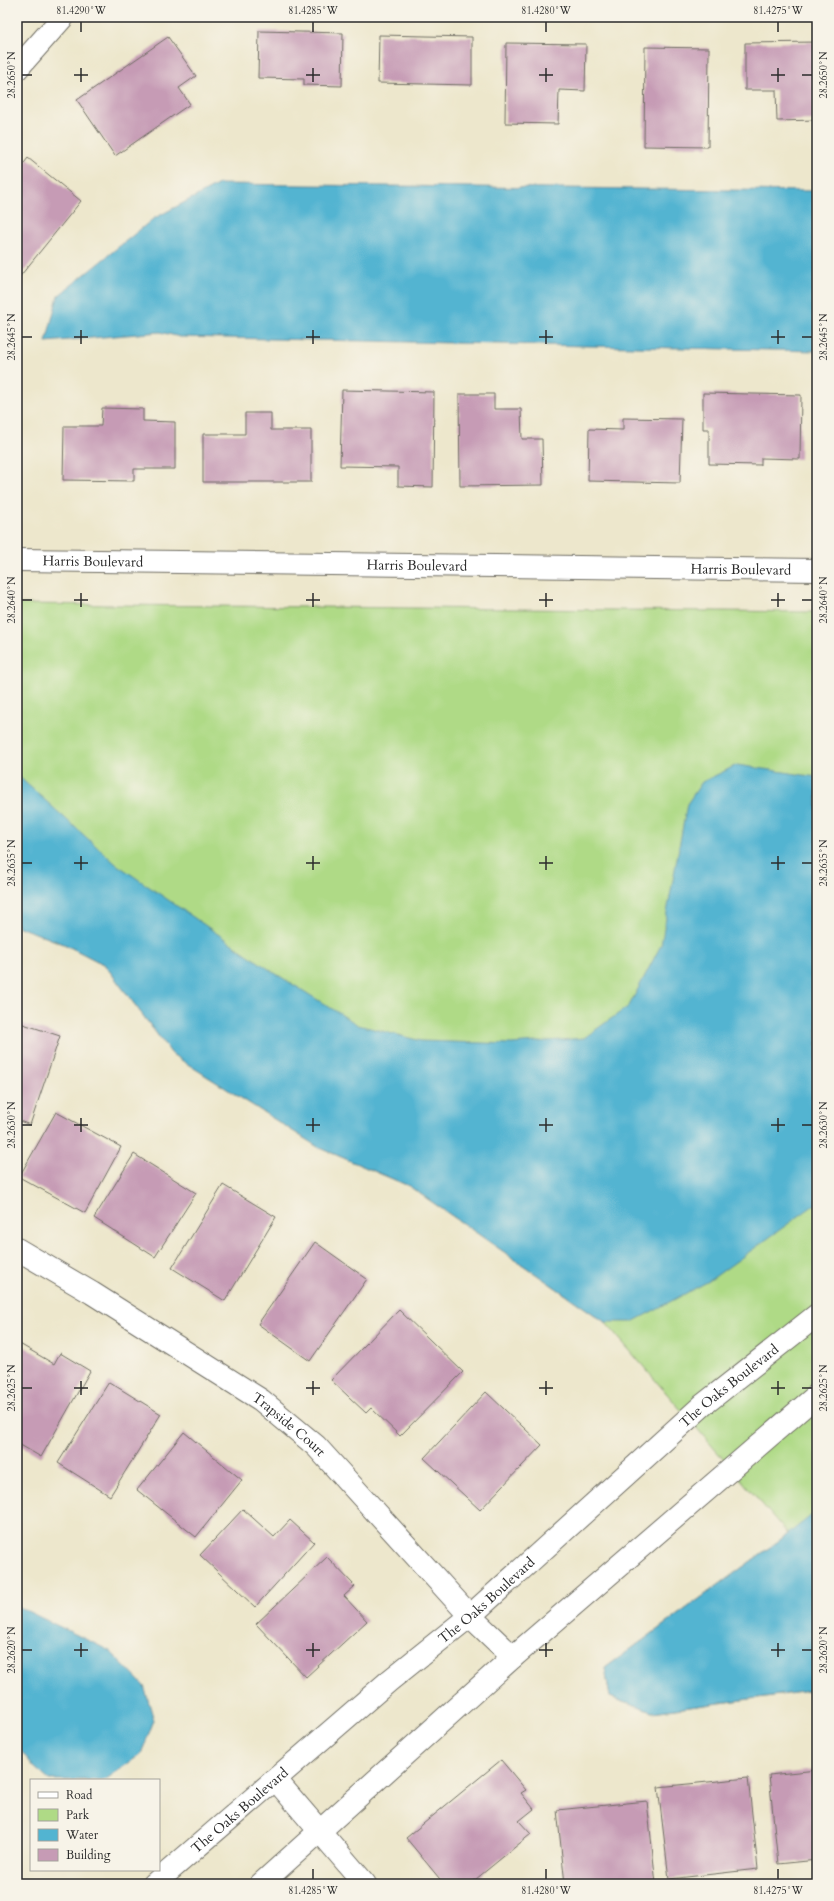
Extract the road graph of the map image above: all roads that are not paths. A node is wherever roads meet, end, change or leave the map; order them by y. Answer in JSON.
{"nodes":[{"id":1,"x":63,"y":17,"type":"edge"},
{"id":2,"x":17,"y":69,"type":"edge"},
{"id":3,"x":17,"y":560,"type":"edge"},
{"id":4,"x":817,"y":570,"type":"edge"},
{"id":5,"x":17,"y":1249,"type":"edge"},
{"id":6,"x":817,"y":1315,"type":"edge"},
{"id":7,"x":817,"y":1395,"type":"edge"},
{"id":8,"x":470,"y":1616,"type":"junction"},
{"id":9,"x":513,"y":1657,"type":"junction"},
{"id":10,"x":276,"y":1780,"type":"junction"},
{"id":11,"x":319,"y":1832,"type":"junction"},
{"id":12,"x":154,"y":1884,"type":"edge"},
{"id":13,"x":261,"y":1884,"type":"edge"},
{"id":14,"x":364,"y":1884,"type":"edge"}],
"edges":[{"from":1,"to":2,"type":"street"},
{"from":3,"to":4,"type":"street","name":"Harris Boulevard"},
{"from":5,"to":8,"type":"street","name":"Trapside Court"},
{"from":6,"to":8,"type":"street","name":"The Oaks Boulevard"},
{"from":7,"to":9,"type":"street"},
{"from":8,"to":9,"type":"street","name":"Trapside Court"},
{"from":8,"to":10,"type":"street","name":"The Oaks Boulevard"},
{"from":9,"to":11,"type":"street"},
{"from":10,"to":11,"type":"street"},
{"from":10,"to":12,"type":"street","name":"The Oaks Boulevard"},
{"from":11,"to":13,"type":"street"},
{"from":11,"to":14,"type":"street"}]}
